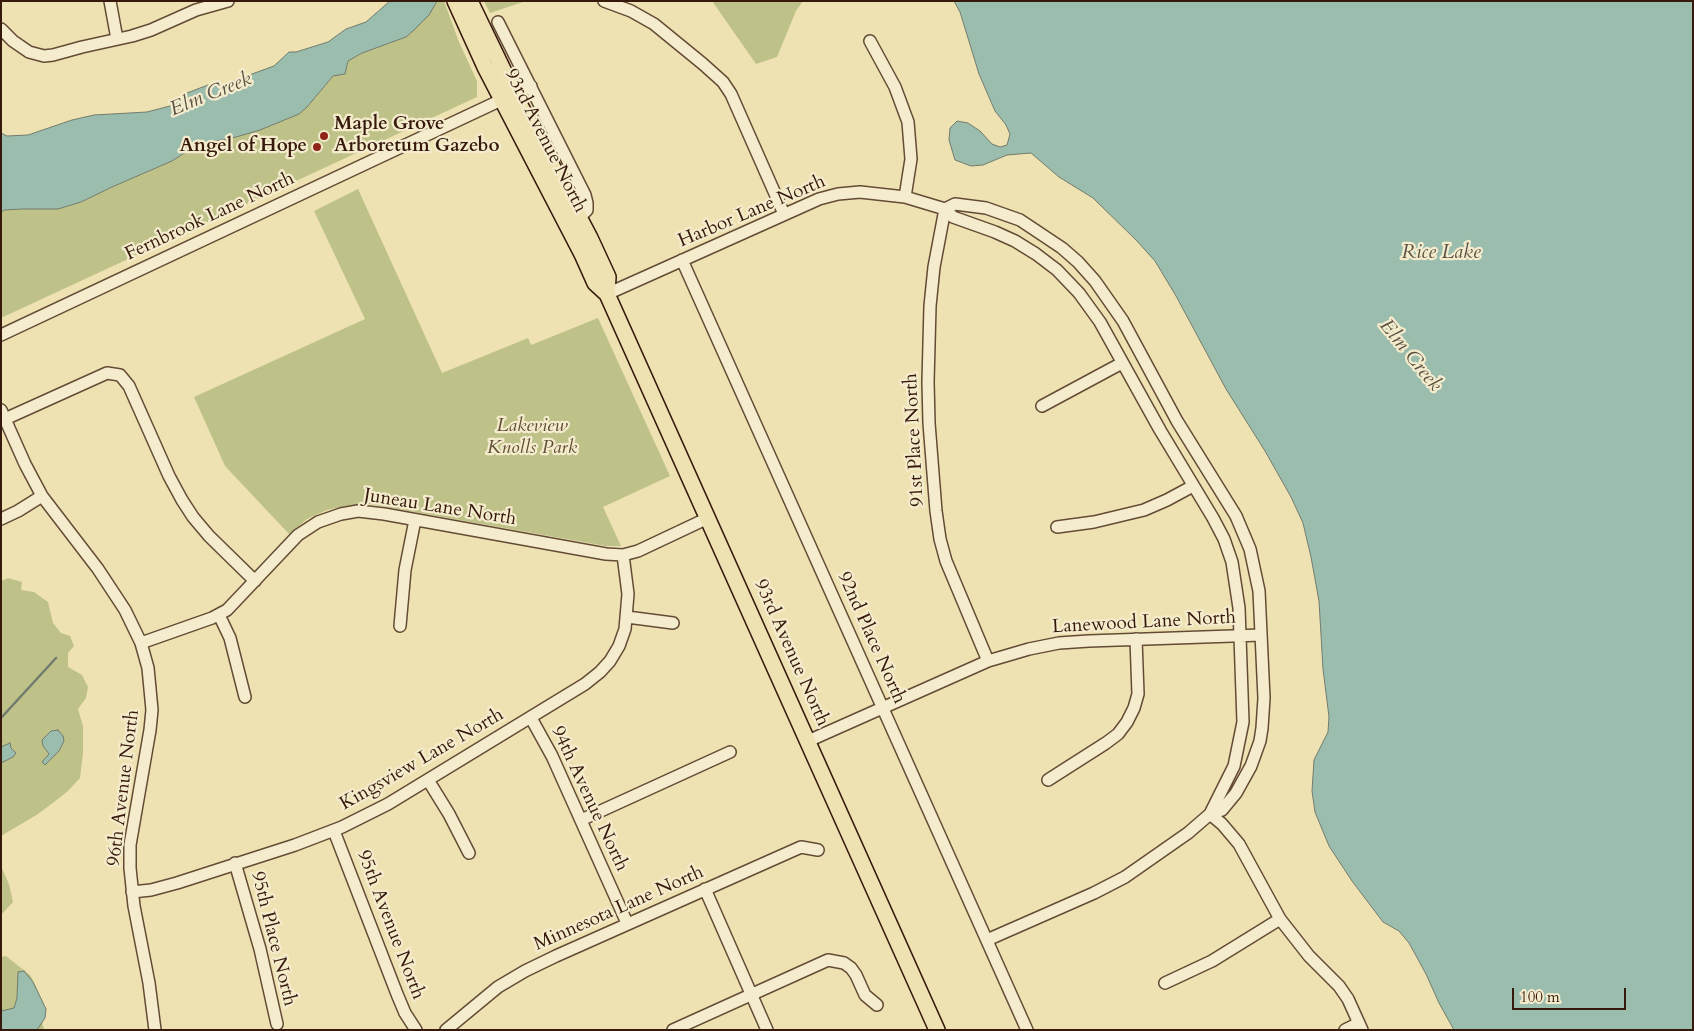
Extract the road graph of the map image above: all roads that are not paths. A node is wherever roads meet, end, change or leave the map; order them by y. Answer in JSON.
{"nodes":[{"id":1,"x":110,"y":1,"type":"edge"},
{"id":2,"x":228,"y":1,"type":"edge"},
{"id":3,"x":455,"y":1,"type":"edge"},
{"id":4,"x":470,"y":1,"type":"edge"},
{"id":5,"x":604,"y":1,"type":"edge"},
{"id":6,"x":498,"y":22,"type":"dead end"},
{"id":7,"x":1,"y":29,"type":"edge"},
{"id":8,"x":116,"y":39,"type":"junction"},
{"id":9,"x":870,"y":41,"type":"dead end"},
{"id":10,"x":531,"y":86,"type":"junction"},
{"id":11,"x":508,"y":97,"type":"junction"},
{"id":12,"x":905,"y":197,"type":"junction"},
{"id":13,"x":945,"y":208,"type":"junction"},
{"id":14,"x":784,"y":214,"type":"junction"},
{"id":15,"x":579,"y":218,"type":"junction"},
{"id":16,"x":682,"y":260,"type":"junction"},
{"id":17,"x":607,"y":294,"type":"junction"},
{"id":18,"x":1,"y":334,"type":"edge"},
{"id":19,"x":1122,"y":363,"type":"junction"},
{"id":20,"x":1042,"y":406,"type":"dead end"},
{"id":21,"x":3,"y":414,"type":"edge"},
{"id":22,"x":1177,"y":421,"type":"junction"},
{"id":23,"x":1160,"y":430,"type":"junction"},
{"id":24,"x":1193,"y":486,"type":"junction"},
{"id":25,"x":42,"y":496,"type":"junction"},
{"id":26,"x":708,"y":518,"type":"junction"},
{"id":27,"x":1,"y":519,"type":"edge"},
{"id":28,"x":415,"y":520,"type":"junction"},
{"id":29,"x":1057,"y":527,"type":"dead end"},
{"id":30,"x":623,"y":555,"type":"junction"},
{"id":31,"x":255,"y":580,"type":"junction"},
{"id":32,"x":219,"y":615,"type":"junction"},
{"id":33,"x":627,"y":617,"type":"junction"},
{"id":34,"x":673,"y":623,"type":"dead end"},
{"id":35,"x":400,"y":626,"type":"dead end"},
{"id":36,"x":1240,"y":635,"type":"junction"},
{"id":37,"x":1261,"y":635,"type":"junction"},
{"id":38,"x":1136,"y":639,"type":"junction"},
{"id":39,"x":141,"y":643,"type":"junction"},
{"id":40,"x":988,"y":661,"type":"junction"},
{"id":41,"x":245,"y":697,"type":"dead end"},
{"id":42,"x":883,"y":708,"type":"junction"},
{"id":43,"x":531,"y":718,"type":"junction"},
{"id":44,"x":808,"y":741,"type":"junction"},
{"id":45,"x":730,"y":752,"type":"dead end"},
{"id":46,"x":428,"y":780,"type":"junction"},
{"id":47,"x":1048,"y":780,"type":"dead end"},
{"id":48,"x":1210,"y":814,"type":"junction"},
{"id":49,"x":581,"y":820,"type":"junction"},
{"id":50,"x":334,"y":830,"type":"junction"},
{"id":51,"x":818,"y":850,"type":"dead end"},
{"id":52,"x":469,"y":853,"type":"dead end"},
{"id":53,"x":236,"y":864,"type":"junction"},
{"id":54,"x":705,"y":890,"type":"junction"},
{"id":55,"x":132,"y":892,"type":"junction"},
{"id":56,"x":1280,"y":919,"type":"junction"},
{"id":57,"x":627,"y":924,"type":"junction"},
{"id":58,"x":986,"y":940,"type":"junction"},
{"id":59,"x":1164,"y":983,"type":"dead end"},
{"id":60,"x":751,"y":994,"type":"junction"},
{"id":61,"x":877,"y":1005,"type":"dead end"},
{"id":62,"x":277,"y":1024,"type":"dead end"},
{"id":63,"x":1361,"y":1026,"type":"edge"},
{"id":64,"x":154,"y":1030,"type":"edge"},
{"id":65,"x":416,"y":1030,"type":"edge"},
{"id":66,"x":446,"y":1030,"type":"edge"},
{"id":67,"x":673,"y":1030,"type":"edge"},
{"id":68,"x":767,"y":1030,"type":"edge"},
{"id":69,"x":937,"y":1030,"type":"edge"},
{"id":70,"x":1027,"y":1030,"type":"edge"},
{"id":71,"x":1344,"y":1030,"type":"edge"}],
"edges":[{"from":1,"to":8,"type":"street"},
{"from":2,"to":8,"type":"street"},
{"from":3,"to":11,"type":"main road","name":"93rd Avenue North"},
{"from":4,"to":11,"type":"main road","name":"93rd Avenue North"},
{"from":5,"to":14,"type":"street"},
{"from":6,"to":10,"type":"street"},
{"from":7,"to":8,"type":"street"},
{"from":9,"to":12,"type":"street"},
{"from":10,"to":11,"type":"street","name":"Fernbrook Lane North"},
{"from":10,"to":15,"type":"street"},
{"from":11,"to":15,"type":"main road","name":"93rd Avenue North"},
{"from":11,"to":17,"type":"main road","name":"93rd Avenue North"},
{"from":11,"to":18,"type":"street","name":"Fernbrook Lane North"},
{"from":12,"to":13,"type":"street","name":"Harbor Lane North"},
{"from":12,"to":14,"type":"street","name":"Harbor Lane North"},
{"from":13,"to":19,"type":"street"},
{"from":13,"to":22,"type":"street"},
{"from":13,"to":40,"type":"street","name":"91st Place North"},
{"from":14,"to":16,"type":"street","name":"Harbor Lane North"},
{"from":15,"to":17,"type":"main road","name":"93rd Avenue North"},
{"from":16,"to":17,"type":"street","name":"Harbor Lane North"},
{"from":16,"to":42,"type":"street","name":"92nd Place North"},
{"from":17,"to":26,"type":"main road","name":"93rd Avenue North"},
{"from":19,"to":20,"type":"street"},
{"from":19,"to":23,"type":"street"},
{"from":21,"to":25,"type":"street","name":"96th Avenue North"},
{"from":21,"to":31,"type":"street"},
{"from":22,"to":23,"type":"street"},
{"from":22,"to":37,"type":"street"},
{"from":23,"to":24,"type":"street"},
{"from":24,"to":29,"type":"street"},
{"from":24,"to":36,"type":"street"},
{"from":25,"to":27,"type":"street"},
{"from":25,"to":39,"type":"street","name":"96th Avenue North"},
{"from":26,"to":30,"type":"street","name":"Juneau Lane North"},
{"from":26,"to":44,"type":"main road","name":"93rd Avenue North"},
{"from":28,"to":30,"type":"street","name":"Juneau Lane North"},
{"from":28,"to":31,"type":"street","name":"Juneau Lane North"},
{"from":28,"to":35,"type":"street"},
{"from":30,"to":33,"type":"street","name":"Kingsview Lane North"},
{"from":31,"to":32,"type":"street","name":"Juneau Lane North"},
{"from":32,"to":39,"type":"street","name":"Juneau Lane North"},
{"from":32,"to":41,"type":"street"},
{"from":33,"to":34,"type":"street"},
{"from":33,"to":43,"type":"street","name":"Kingsview Lane North"},
{"from":36,"to":37,"type":"street","name":"Lanewood Lane North"},
{"from":36,"to":38,"type":"street","name":"Lanewood Lane North"},
{"from":36,"to":48,"type":"street"},
{"from":37,"to":48,"type":"street"},
{"from":38,"to":40,"type":"street","name":"Lanewood Lane North"},
{"from":38,"to":47,"type":"street"},
{"from":39,"to":55,"type":"street","name":"96th Avenue North"},
{"from":40,"to":42,"type":"street","name":"Lanewood Lane North"},
{"from":42,"to":44,"type":"street","name":"Lanewood Lane North"},
{"from":42,"to":58,"type":"street","name":"92nd Place North"},
{"from":43,"to":46,"type":"street","name":"Kingsview Lane North"},
{"from":43,"to":49,"type":"street","name":"94th Avenue North"},
{"from":44,"to":69,"type":"main road","name":"93rd Avenue North"},
{"from":45,"to":49,"type":"street"},
{"from":46,"to":50,"type":"street","name":"Kingsview Lane North"},
{"from":46,"to":52,"type":"street"},
{"from":48,"to":56,"type":"street"},
{"from":48,"to":58,"type":"street"},
{"from":49,"to":57,"type":"street","name":"94th Avenue North"},
{"from":50,"to":53,"type":"street","name":"Kingsview Lane North"},
{"from":50,"to":65,"type":"street","name":"95th Avenue North"},
{"from":51,"to":54,"type":"street","name":"Minnesota Lane North"},
{"from":53,"to":55,"type":"street","name":"Kingsview Lane North"},
{"from":53,"to":62,"type":"street","name":"95th Place North"},
{"from":54,"to":57,"type":"street","name":"Minnesota Lane North"},
{"from":54,"to":60,"type":"street"},
{"from":55,"to":64,"type":"street","name":"96th Avenue North"},
{"from":56,"to":59,"type":"street"},
{"from":56,"to":63,"type":"street"},
{"from":57,"to":66,"type":"street","name":"Minnesota Lane North"},
{"from":58,"to":70,"type":"street","name":"92nd Place North"},
{"from":60,"to":61,"type":"street"},
{"from":60,"to":67,"type":"street"},
{"from":60,"to":68,"type":"street"},
{"from":63,"to":71,"type":"street"}]}
